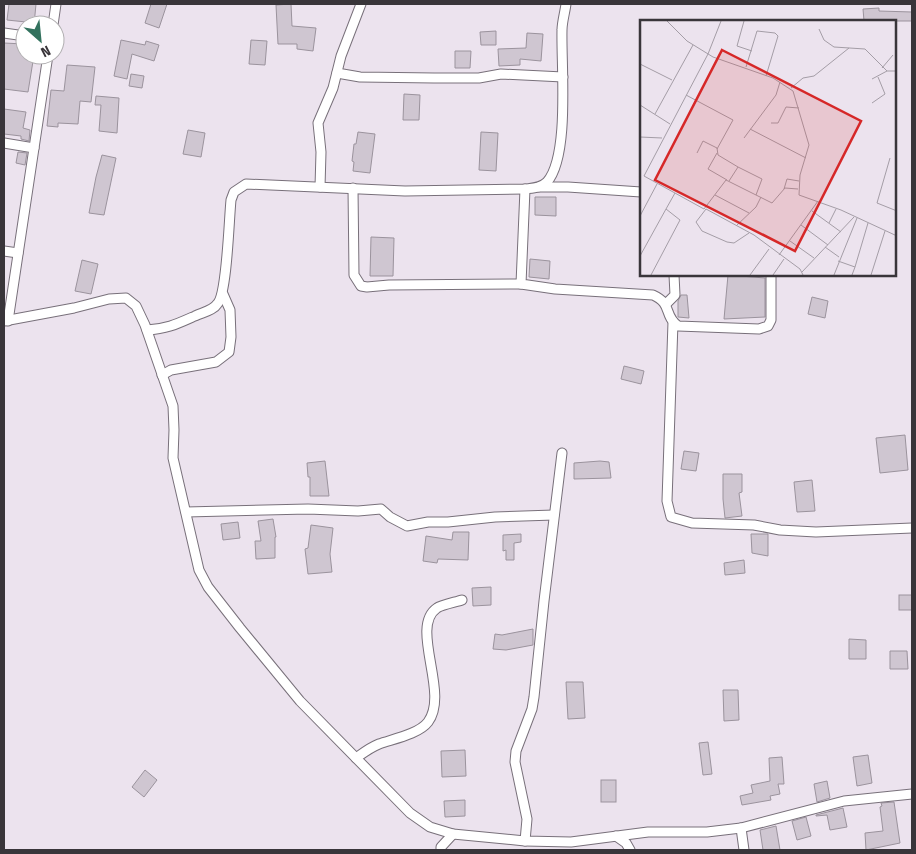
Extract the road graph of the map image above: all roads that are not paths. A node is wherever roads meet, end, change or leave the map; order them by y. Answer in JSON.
{"nodes":[{"id":1,"x":361,"y":4,"type":"edge"},
{"id":2,"x":566,"y":4,"type":"edge"},
{"id":3,"x":46,"y":65,"type":"edge"},
{"id":4,"x":336,"y":73,"type":"junction"},
{"id":5,"x":563,"y":77,"type":"junction"},
{"id":6,"x":4,"y":143,"type":"edge"},
{"id":7,"x":34,"y":148,"type":"junction"},
{"id":8,"x":320,"y":187,"type":"junction"},
{"id":9,"x":538,"y":187,"type":"junction"},
{"id":10,"x":353,"y":188,"type":"junction"},
{"id":11,"x":525,"y":188,"type":"junction"},
{"id":12,"x":640,"y":192,"type":"edge"},
{"id":13,"x":4,"y":251,"type":"edge"},
{"id":14,"x":18,"y":254,"type":"junction"},
{"id":15,"x":674,"y":276,"type":"edge"},
{"id":16,"x":771,"y":276,"type":"edge"},
{"id":17,"x":521,"y":284,"type":"junction"},
{"id":18,"x":223,"y":294,"type":"junction"},
{"id":19,"x":666,"y":304,"type":"junction"},
{"id":20,"x":6,"y":321,"type":"edge"},
{"id":21,"x":673,"y":322,"type":"junction"},
{"id":22,"x":147,"y":330,"type":"junction"},
{"id":23,"x":162,"y":375,"type":"junction"},
{"id":24,"x":562,"y":452,"type":"dead end"},
{"id":25,"x":186,"y":512,"type":"junction"},
{"id":26,"x":554,"y":515,"type":"junction"},
{"id":27,"x":912,"y":528,"type":"edge"},
{"id":28,"x":462,"y":600,"type":"dead end"},
{"id":29,"x":356,"y":758,"type":"junction"},
{"id":30,"x":912,"y":794,"type":"edge"},
{"id":31,"x":741,"y":828,"type":"junction"},
{"id":32,"x":453,"y":834,"type":"junction"},
{"id":33,"x":616,"y":836,"type":"junction"},
{"id":34,"x":525,"y":841,"type":"junction"},
{"id":35,"x":441,"y":850,"type":"edge"},
{"id":36,"x":630,"y":850,"type":"edge"},
{"id":37,"x":744,"y":850,"type":"edge"}],
"edges":[{"from":1,"to":4,"type":"street"},
{"from":2,"to":5,"type":"street"},
{"from":3,"to":7,"type":"street"},
{"from":4,"to":5,"type":"street"},
{"from":4,"to":8,"type":"street"},
{"from":5,"to":9,"type":"street"},
{"from":6,"to":7,"type":"street"},
{"from":7,"to":14,"type":"street"},
{"from":8,"to":10,"type":"street"},
{"from":8,"to":18,"type":"street"},
{"from":9,"to":11,"type":"street"},
{"from":9,"to":12,"type":"street"},
{"from":10,"to":11,"type":"street"},
{"from":10,"to":17,"type":"street"},
{"from":11,"to":17,"type":"street"},
{"from":13,"to":14,"type":"street"},
{"from":14,"to":20,"type":"street"},
{"from":15,"to":19,"type":"street"},
{"from":16,"to":21,"type":"street"},
{"from":17,"to":19,"type":"street"},
{"from":18,"to":22,"type":"street"},
{"from":18,"to":23,"type":"street"},
{"from":19,"to":21,"type":"street"},
{"from":20,"to":22,"type":"street"},
{"from":21,"to":27,"type":"street"},
{"from":22,"to":23,"type":"street"},
{"from":23,"to":25,"type":"street"},
{"from":24,"to":26,"type":"street"},
{"from":25,"to":26,"type":"street"},
{"from":25,"to":29,"type":"street"},
{"from":26,"to":34,"type":"street"},
{"from":28,"to":29,"type":"street"},
{"from":29,"to":32,"type":"street"},
{"from":30,"to":31,"type":"street"},
{"from":31,"to":33,"type":"street"},
{"from":31,"to":37,"type":"street"},
{"from":32,"to":34,"type":"street"},
{"from":32,"to":35,"type":"street"},
{"from":33,"to":34,"type":"street"},
{"from":33,"to":36,"type":"street"}]}
